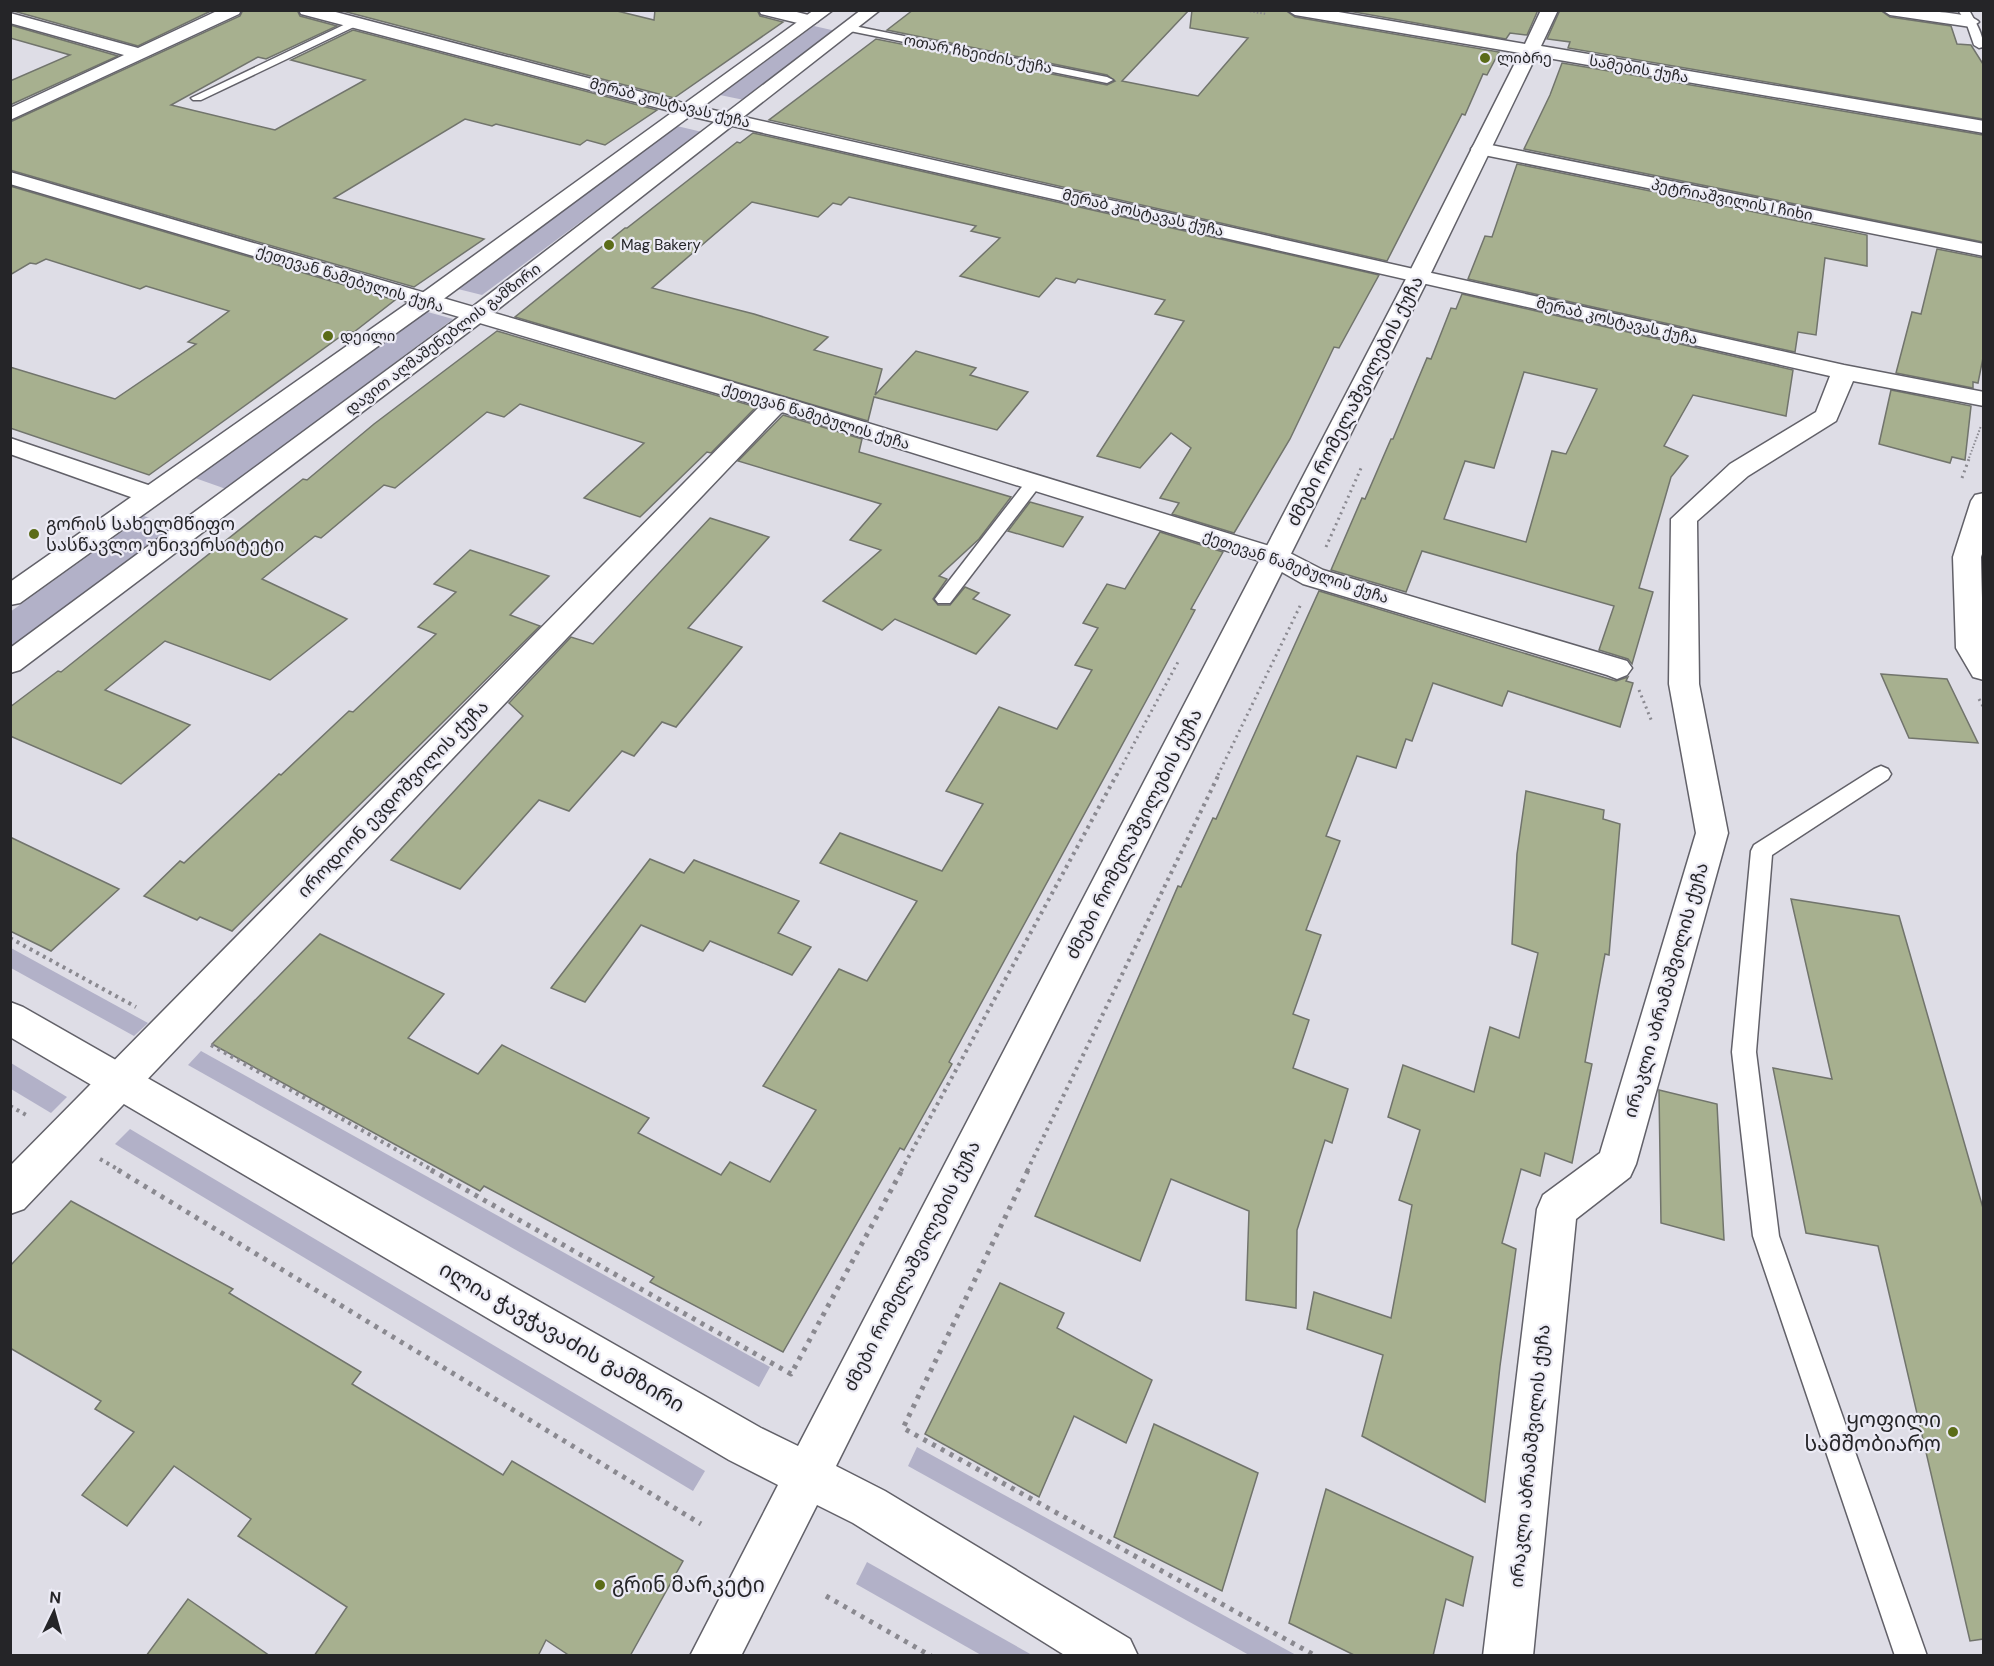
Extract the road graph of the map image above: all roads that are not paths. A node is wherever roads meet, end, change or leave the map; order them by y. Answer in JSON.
{"nodes":[{"id":1,"x":232,"y":10,"type":"edge"},
{"id":2,"x":306,"y":10,"type":"edge"},
{"id":3,"x":767,"y":10,"type":"edge"},
{"id":4,"x":872,"y":10,"type":"edge"},
{"id":5,"x":1295,"y":10,"type":"edge"},
{"id":6,"x":1550,"y":10,"type":"edge"},
{"id":7,"x":1890,"y":10,"type":"edge"},
{"id":8,"x":818,"y":16,"type":"edge"},
{"id":9,"x":1967,"y":16,"type":"edge"},
{"id":10,"x":10,"y":18,"type":"edge"},
{"id":11,"x":354,"y":23,"type":"junction"},
{"id":12,"x":849,"y":28,"type":"junction"},
{"id":13,"x":1978,"y":45,"type":"dead end"},
{"id":14,"x":1530,"y":51,"type":"junction"},
{"id":15,"x":140,"y":54,"type":"junction"},
{"id":16,"x":1107,"y":80,"type":"dead end"},
{"id":17,"x":197,"y":98,"type":"dead end"},
{"id":18,"x":689,"y":110,"type":"junction"},
{"id":19,"x":10,"y":116,"type":"edge"},
{"id":20,"x":729,"y":118,"type":"junction"},
{"id":21,"x":1983,"y":127,"type":"edge"},
{"id":22,"x":1481,"y":149,"type":"junction"},
{"id":23,"x":10,"y":178,"type":"edge"},
{"id":24,"x":1983,"y":250,"type":"edge"},
{"id":25,"x":1418,"y":277,"type":"junction"},
{"id":26,"x":426,"y":302,"type":"junction"},
{"id":27,"x":476,"y":316,"type":"junction"},
{"id":28,"x":1844,"y":372,"type":"junction"},
{"id":29,"x":1983,"y":399,"type":"edge"},
{"id":30,"x":777,"y":404,"type":"junction"},
{"id":31,"x":10,"y":445,"type":"edge"},
{"id":32,"x":1034,"y":483,"type":"junction"},
{"id":33,"x":151,"y":495,"type":"junction"},
{"id":34,"x":1983,"y":501,"type":"edge"},
{"id":35,"x":1276,"y":557,"type":"junction"},
{"id":36,"x":10,"y":596,"type":"edge"},
{"id":37,"x":944,"y":599,"type":"dead end"},
{"id":38,"x":10,"y":663,"type":"edge"},
{"id":39,"x":1617,"y":668,"type":"dead end"},
{"id":40,"x":1983,"y":670,"type":"edge"},
{"id":41,"x":1881,"y":774,"type":"dead end"},
{"id":42,"x":10,"y":1018,"type":"edge"},
{"id":43,"x":121,"y":1080,"type":"junction"},
{"id":44,"x":10,"y":1195,"type":"edge"},
{"id":45,"x":808,"y":1475,"type":"junction"},
{"id":46,"x":715,"y":1656,"type":"edge"},
{"id":47,"x":1113,"y":1656,"type":"edge"},
{"id":48,"x":1508,"y":1656,"type":"edge"},
{"id":49,"x":1911,"y":1656,"type":"edge"}],
"edges":[{"from":1,"to":15,"type":"street"},
{"from":2,"to":11,"type":"street","name":"მერაბ კოსტავას ქუჩა"},
{"from":3,"to":8,"type":"street"},
{"from":4,"to":12,"type":"street","name":"დავით აღმაშენებლის გამზირი"},
{"from":5,"to":14,"type":"street","name":"სამების ქუჩა"},
{"from":6,"to":14,"type":"street","name":"ძმები რომელაშვილების ქუჩა"},
{"from":7,"to":9,"type":"street"},
{"from":8,"to":18,"type":"street"},
{"from":9,"to":13,"type":"lane"},
{"from":10,"to":15,"type":"street"},
{"from":11,"to":17,"type":"lane"},
{"from":11,"to":18,"type":"street","name":"მერაბ კოსტავას ქუჩა"},
{"from":12,"to":16,"type":"lane","name":"ოთარ ჩხეიძის ქუჩა"},
{"from":12,"to":20,"type":"street","name":"დავით აღმაშენებლის გამზირი"},
{"from":14,"to":21,"type":"street","name":"სამების ქუჩა"},
{"from":14,"to":22,"type":"street","name":"ძმები რომელაშვილების ქუჩა"},
{"from":15,"to":19,"type":"street"},
{"from":18,"to":20,"type":"street","name":"მერაბ კოსტავას ქუჩა"},
{"from":18,"to":26,"type":"street"},
{"from":20,"to":25,"type":"street","name":"მერაბ კოსტავას ქუჩა"},
{"from":20,"to":27,"type":"street","name":"დავით აღმაშენებლის გამზირი"},
{"from":22,"to":24,"type":"street","name":"პეტრიაშვილის I ჩიხი"},
{"from":22,"to":25,"type":"street","name":"ძმები რომელაშვილების ქუჩა"},
{"from":23,"to":26,"type":"street","name":"ქეთევან წამებულის ქუჩა"},
{"from":25,"to":28,"type":"street","name":"მერაბ კოსტავას ქუჩა"},
{"from":25,"to":35,"type":"street","name":"ძმები რომელაშვილების ქუჩა"},
{"from":26,"to":27,"type":"street","name":"ქეთევან წამებულის ქუჩა"},
{"from":26,"to":33,"type":"street"},
{"from":27,"to":30,"type":"street","name":"ქეთევან წამებულის ქუჩა"},
{"from":27,"to":38,"type":"street","name":"დავით აღმაშენებლის გამზირი"},
{"from":28,"to":29,"type":"street","name":"მერაბ კოსტავას ქუჩა"},
{"from":28,"to":48,"type":"street","name":"ირაკლი აბრამაშვილის ქუჩა"},
{"from":30,"to":32,"type":"street","name":"ქეთევან წამებულის ქუჩა"},
{"from":30,"to":43,"type":"street","name":"იროდიონ ევდოშვილის ქუჩა"},
{"from":31,"to":33,"type":"street"},
{"from":32,"to":35,"type":"street","name":"ქეთევან წამებულის ქუჩა"},
{"from":32,"to":37,"type":"lane"},
{"from":33,"to":36,"type":"street"},
{"from":34,"to":40,"type":"street"},
{"from":35,"to":39,"type":"street","name":"ქეთევან წამებულის ქუჩა"},
{"from":35,"to":45,"type":"street","name":"ძმები რომელაშვილების ქუჩა"},
{"from":41,"to":49,"type":"lane"},
{"from":42,"to":43,"type":"street","name":"ილია ჭავჭავაძის გამზირი"},
{"from":43,"to":44,"type":"street","name":"იროდიონ ევდოშვილის ქუჩა"},
{"from":43,"to":45,"type":"street","name":"ილია ჭავჭავაძის გამზირი"},
{"from":45,"to":46,"type":"street","name":"ძმები რომელაშვილების ქუჩა"},
{"from":45,"to":47,"type":"street","name":"ილია ჭავჭავაძის გამზირი"}]}
